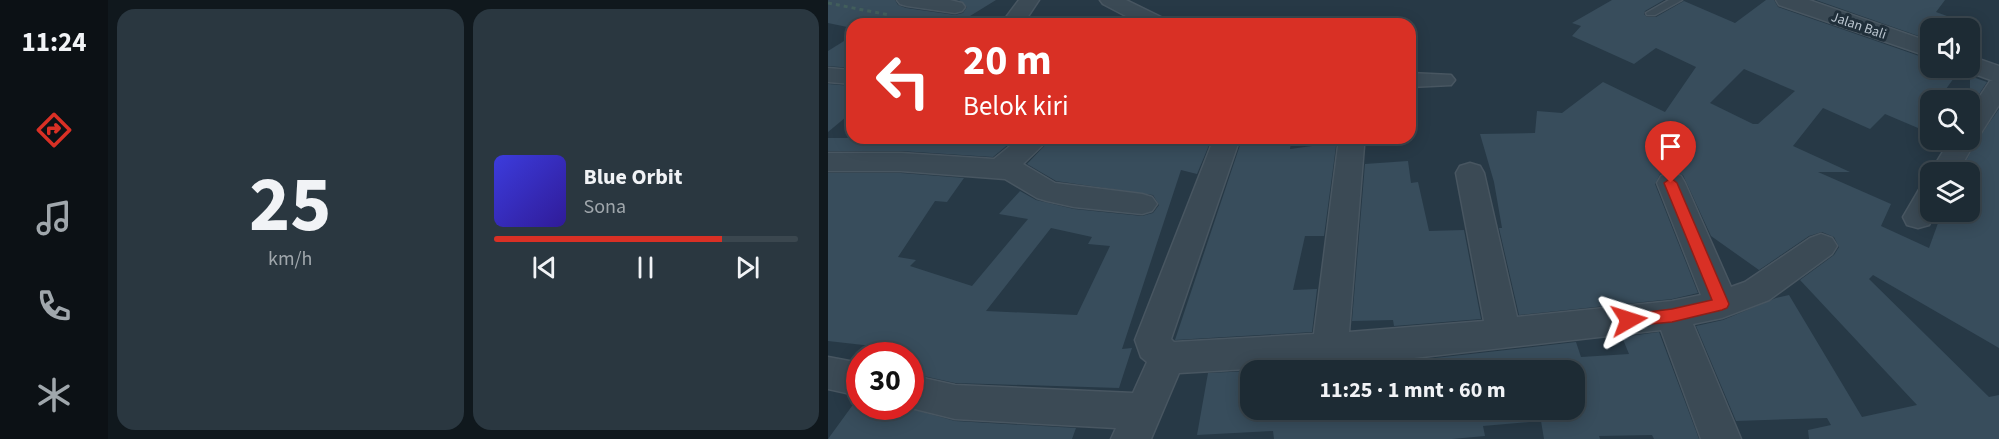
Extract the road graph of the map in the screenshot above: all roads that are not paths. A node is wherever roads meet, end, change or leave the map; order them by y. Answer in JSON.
{"nodes":[{"id":1,"x":1029,"y":0,"type":"edge"},
{"id":2,"x":1110,"y":0,"type":"edge"},
{"id":3,"x":1677,"y":0,"type":"edge"},
{"id":4,"x":1787,"y":0,"type":"edge"},
{"id":5,"x":955,"y":7,"type":"dead end"},
{"id":6,"x":901,"y":8,"type":"edge"},
{"id":7,"x":1651,"y":13,"type":"dead end"},
{"id":8,"x":1016,"y":18,"type":"edge"},
{"id":9,"x":1138,"y":18,"type":"edge"},
{"id":10,"x":1920,"y":47,"type":"edge"},
{"id":11,"x":1980,"y":68,"type":"edge"},
{"id":12,"x":828,"y":75,"type":"edge"},
{"id":13,"x":1999,"y":75,"type":"edge"},
{"id":14,"x":846,"y":76,"type":"edge"},
{"id":15,"x":1416,"y":80,"type":"edge"},
{"id":16,"x":1443,"y":80,"type":"dead end"},
{"id":17,"x":1999,"y":86,"type":"edge"},
{"id":18,"x":1980,"y":115,"type":"edge"},
{"id":19,"x":1030,"y":144,"type":"edge"},
{"id":20,"x":1225,"y":144,"type":"edge"},
{"id":21,"x":1350,"y":144,"type":"edge"},
{"id":22,"x":828,"y":162,"type":"edge"},
{"id":23,"x":1000,"y":168,"type":"junction"},
{"id":24,"x":1470,"y":173,"type":"dead end"},
{"id":25,"x":1671,"y":183,"type":"dead end"},
{"id":26,"x":1142,"y":204,"type":"dead end"},
{"id":27,"x":1821,"y":246,"type":"dead end"},
{"id":28,"x":1722,"y":304,"type":"junction"},
{"id":29,"x":1672,"y":315,"type":"junction"},
{"id":30,"x":1504,"y":334,"type":"junction"},
{"id":31,"x":1330,"y":349,"type":"junction"},
{"id":32,"x":1167,"y":358,"type":"junction"},
{"id":33,"x":828,"y":373,"type":"edge"},
{"id":34,"x":846,"y":377,"type":"edge"},
{"id":35,"x":924,"y":395,"type":"edge"},
{"id":36,"x":1136,"y":425,"type":"edge"},
{"id":37,"x":1721,"y":439,"type":"edge"}],
"edges":[{"from":1,"to":8,"type":"street"},
{"from":2,"to":9,"type":"street"},
{"from":3,"to":7,"type":"lane"},
{"from":4,"to":10,"type":"street","name":"Jalan Bali"},
{"from":5,"to":6,"type":"street"},
{"from":11,"to":13,"type":"street"},
{"from":12,"to":14,"type":"street"},
{"from":15,"to":16,"type":"street"},
{"from":17,"to":18,"type":"street"},
{"from":19,"to":23,"type":"street"},
{"from":20,"to":32,"type":"street"},
{"from":21,"to":31,"type":"street"},
{"from":22,"to":23,"type":"street"},
{"from":23,"to":26,"type":"street"},
{"from":24,"to":30,"type":"street"},
{"from":25,"to":28,"type":"street"},
{"from":27,"to":28,"type":"street"},
{"from":28,"to":29,"type":"street"},
{"from":29,"to":30,"type":"street"},
{"from":29,"to":37,"type":"street"},
{"from":30,"to":31,"type":"street"},
{"from":31,"to":32,"type":"street"},
{"from":32,"to":36,"type":"street"},
{"from":33,"to":34,"type":"street"},
{"from":35,"to":36,"type":"street"}]}
